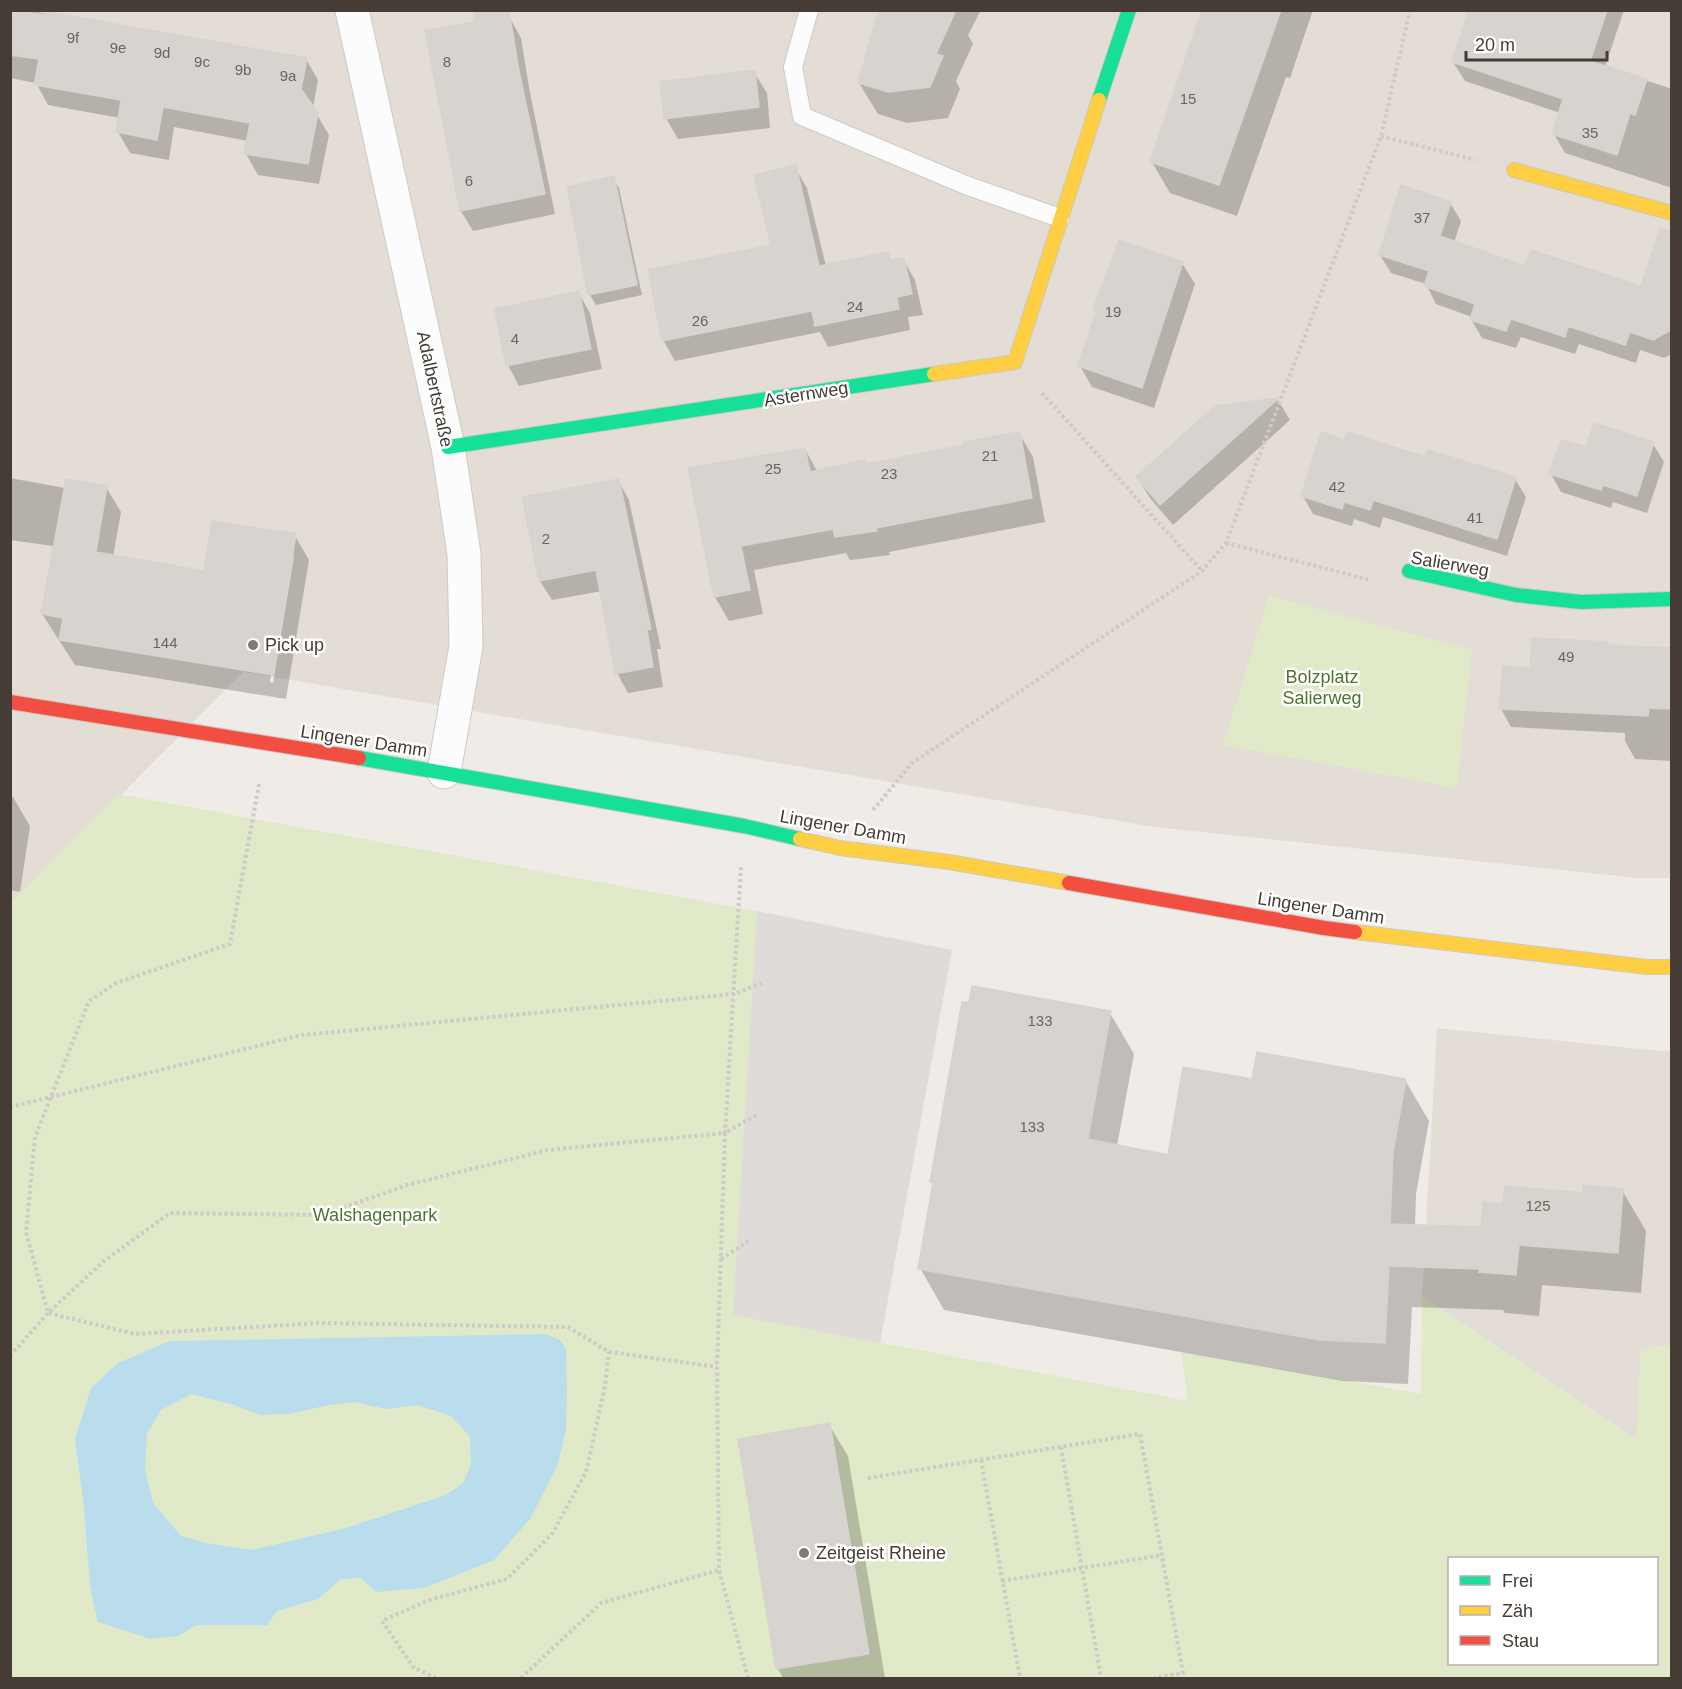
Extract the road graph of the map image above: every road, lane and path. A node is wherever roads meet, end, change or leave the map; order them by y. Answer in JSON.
{"nodes":[{"id":1,"x":352,"y":10,"type":"edge"},
{"id":2,"x":809,"y":10,"type":"edge"},
{"id":3,"x":1129,"y":10,"type":"edge"},
{"id":4,"x":1410,"y":10,"type":"edge"},
{"id":5,"x":1381,"y":136,"type":"junction"},
{"id":6,"x":1514,"y":170,"type":"joint"},
{"id":7,"x":1671,"y":213,"type":"edge"},
{"id":8,"x":1059,"y":218,"type":"junction"},
{"id":9,"x":1015,"y":362,"type":"junction"},
{"id":10,"x":448,"y":447,"type":"junction"},
{"id":11,"x":1226,"y":543,"type":"junction"},
{"id":12,"x":1202,"y":571,"type":"junction"},
{"id":13,"x":1408,"y":571,"type":"joint"},
{"id":14,"x":1671,"y":599,"type":"edge"},
{"id":15,"x":10,"y":702,"type":"edge"},
{"id":16,"x":266,"y":744,"type":"junction"},
{"id":17,"x":444,"y":772,"type":"junction"},
{"id":18,"x":744,"y":826,"type":"junction"},
{"id":19,"x":840,"y":848,"type":"junction"},
{"id":20,"x":1671,"y":967,"type":"edge"},
{"id":21,"x":762,"y":983,"type":"dead end"},
{"id":22,"x":734,"y":994,"type":"junction"},
{"id":23,"x":51,"y":1096,"type":"junction"},
{"id":24,"x":10,"y":1107,"type":"edge"},
{"id":25,"x":756,"y":1115,"type":"dead end"},
{"id":26,"x":725,"y":1133,"type":"junction"},
{"id":27,"x":750,"y":1240,"type":"dead end"},
{"id":28,"x":720,"y":1260,"type":"junction"},
{"id":29,"x":48,"y":1313,"type":"junction"},
{"id":30,"x":609,"y":1352,"type":"junction"},
{"id":31,"x":10,"y":1356,"type":"edge"},
{"id":32,"x":717,"y":1367,"type":"junction"},
{"id":33,"x":1061,"y":1447,"type":"junction"},
{"id":34,"x":981,"y":1460,"type":"junction"},
{"id":35,"x":868,"y":1478,"type":"dead end"},
{"id":36,"x":1162,"y":1556,"type":"junction"},
{"id":37,"x":1082,"y":1567,"type":"junction"},
{"id":38,"x":719,"y":1569,"type":"junction"},
{"id":39,"x":1002,"y":1581,"type":"junction"},
{"id":40,"x":436,"y":1678,"type":"edge"},
{"id":41,"x":521,"y":1678,"type":"edge"},
{"id":42,"x":748,"y":1678,"type":"edge"},
{"id":43,"x":1020,"y":1678,"type":"edge"},
{"id":44,"x":1101,"y":1678,"type":"edge"},
{"id":45,"x":1154,"y":1678,"type":"edge"}],
"edges":[{"from":1,"to":10,"type":"street","name":"Adalbertstraße"},
{"from":2,"to":8,"type":"lane"},
{"from":3,"to":8,"type":"main road"},
{"from":4,"to":5,"type":"path"},
{"from":5,"to":6,"type":"path"},
{"from":5,"to":11,"type":"path"},
{"from":6,"to":7,"type":"main road"},
{"from":8,"to":9,"type":"main road"},
{"from":9,"to":10,"type":"main road","name":"Asternweg"},
{"from":9,"to":12,"type":"path"},
{"from":10,"to":17,"type":"street","name":"Adalbertstraße"},
{"from":11,"to":12,"type":"path"},
{"from":11,"to":13,"type":"path","name":"Salierweg"},
{"from":12,"to":19,"type":"path"},
{"from":13,"to":14,"type":"main road","name":"Salierweg"},
{"from":15,"to":16,"type":"main road","name":"Lingener Damm"},
{"from":16,"to":17,"type":"main road","name":"Lingener Damm"},
{"from":16,"to":23,"type":"path"},
{"from":17,"to":18,"type":"main road","name":"Lingener Damm"},
{"from":18,"to":19,"type":"main road","name":"Lingener Damm"},
{"from":18,"to":22,"type":"path"},
{"from":19,"to":20,"type":"main road","name":"Lingener Damm"},
{"from":21,"to":22,"type":"path"},
{"from":22,"to":23,"type":"path"},
{"from":22,"to":26,"type":"path"},
{"from":23,"to":24,"type":"path"},
{"from":23,"to":29,"type":"path"},
{"from":25,"to":26,"type":"path"},
{"from":26,"to":28,"type":"path"},
{"from":26,"to":29,"type":"path"},
{"from":27,"to":28,"type":"path"},
{"from":28,"to":32,"type":"path"},
{"from":29,"to":30,"type":"path"},
{"from":29,"to":31,"type":"path"},
{"from":30,"to":32,"type":"path"},
{"from":30,"to":40,"type":"path"},
{"from":32,"to":38,"type":"path"},
{"from":33,"to":34,"type":"path"},
{"from":33,"to":36,"type":"path"},
{"from":33,"to":37,"type":"path"},
{"from":34,"to":35,"type":"path"},
{"from":34,"to":39,"type":"path"},
{"from":36,"to":37,"type":"path"},
{"from":36,"to":45,"type":"path"},
{"from":37,"to":39,"type":"path"},
{"from":37,"to":44,"type":"path"},
{"from":38,"to":41,"type":"path"},
{"from":38,"to":42,"type":"path"},
{"from":39,"to":43,"type":"path"}]}
